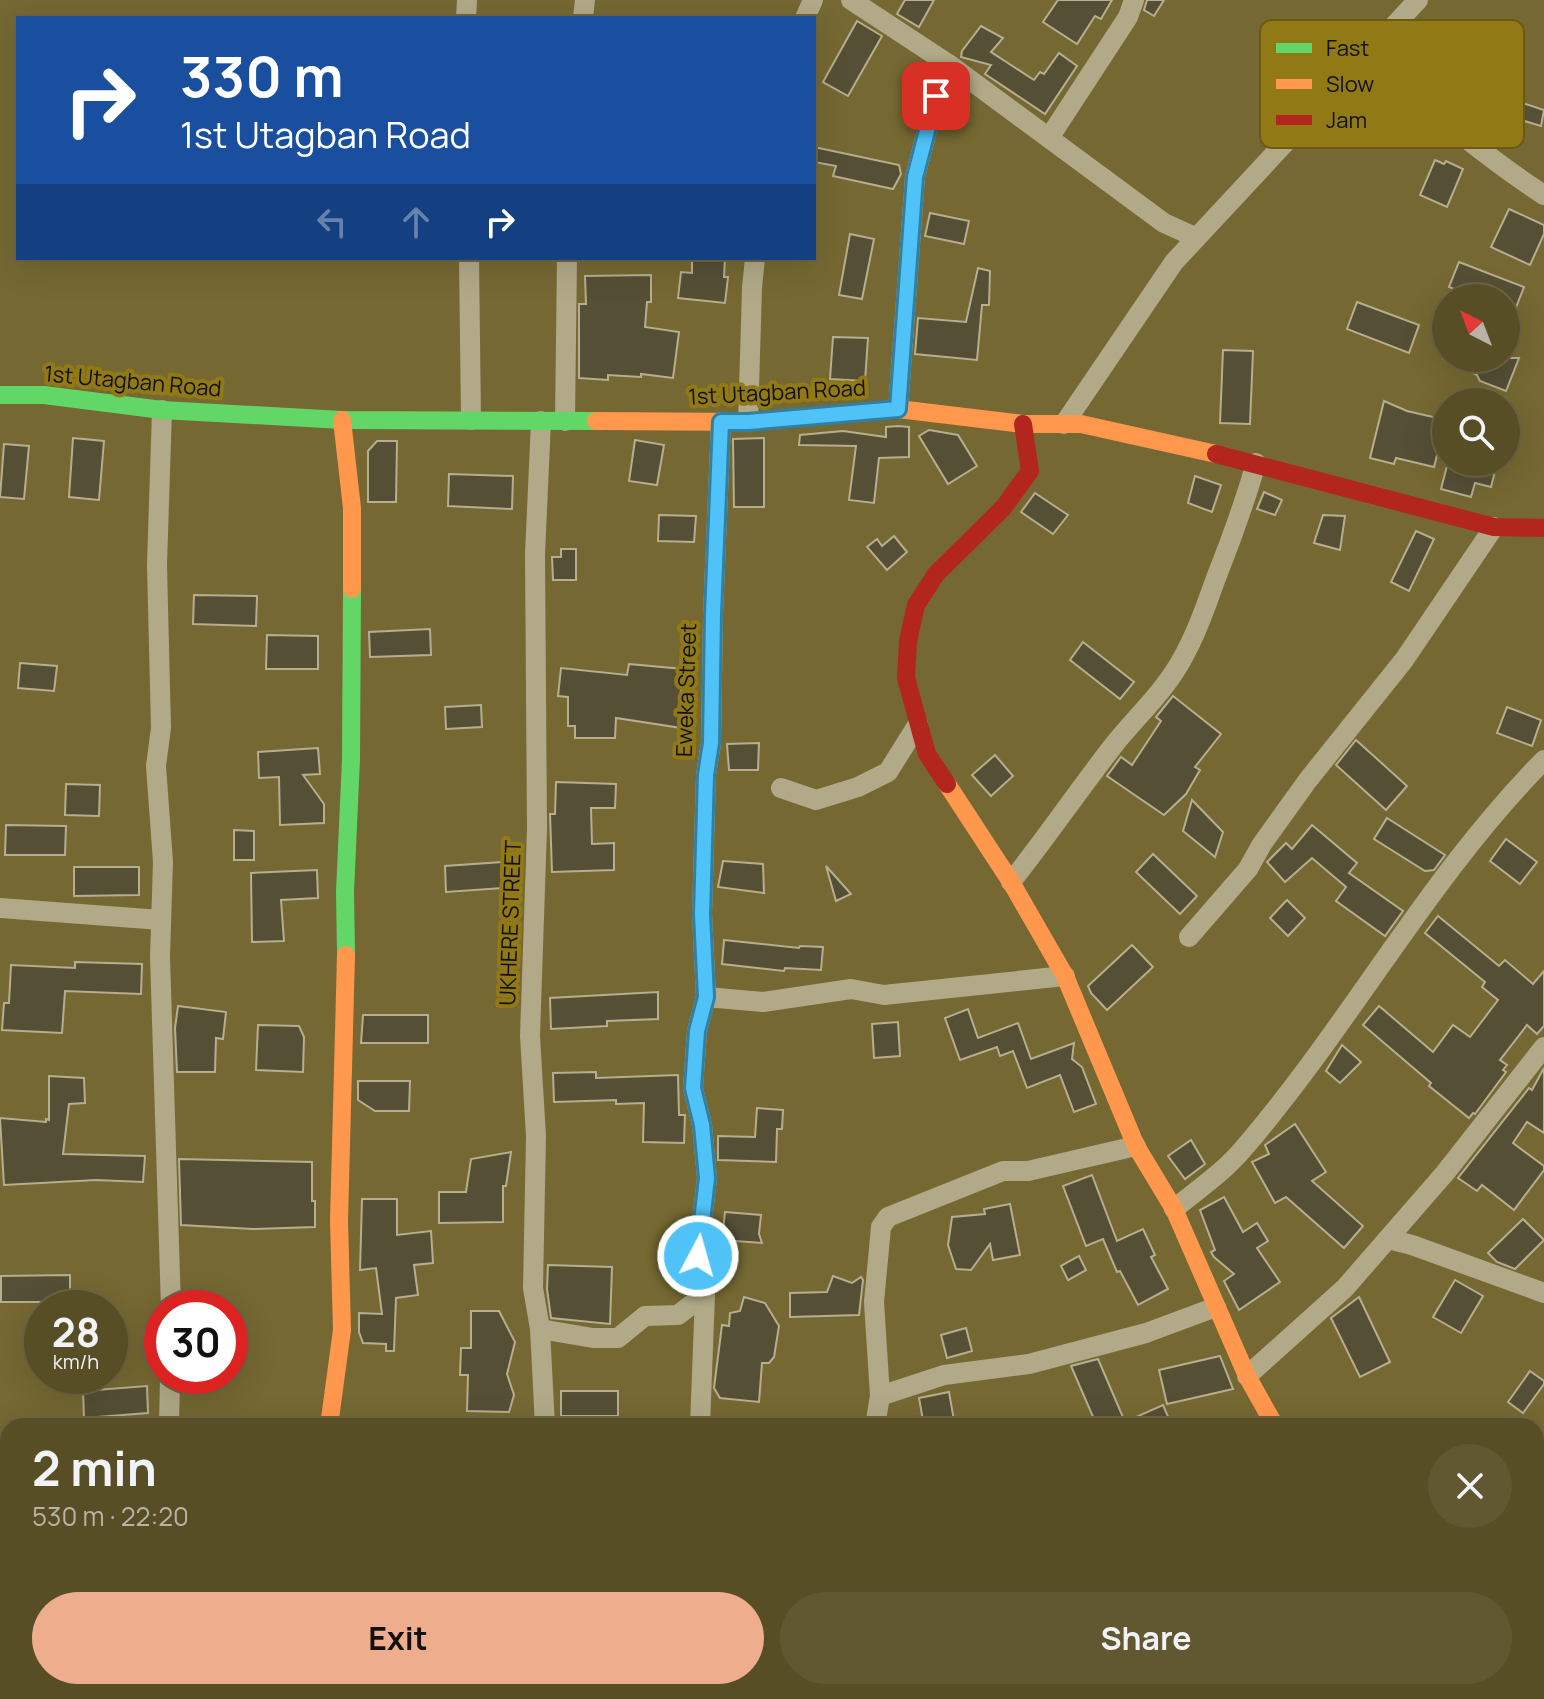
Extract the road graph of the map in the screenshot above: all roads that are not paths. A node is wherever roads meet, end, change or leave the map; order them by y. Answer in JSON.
{"nodes":[{"id":1,"x":851,"y":0,"type":"edge"},
{"id":2,"x":1134,"y":0,"type":"edge"},
{"id":3,"x":1418,"y":0,"type":"edge"},
{"id":4,"x":1399,"y":20,"type":"edge"},
{"id":5,"x":950,"y":65,"type":"junction"},
{"id":6,"x":1049,"y":138,"type":"junction"},
{"id":7,"x":1278,"y":148,"type":"edge"},
{"id":8,"x":1478,"y":148,"type":"edge"},
{"id":9,"x":1544,"y":195,"type":"edge"},
{"id":10,"x":1164,"y":223,"type":"junction"},
{"id":11,"x":1195,"y":237,"type":"junction"},
{"id":12,"x":469,"y":260,"type":"edge"},
{"id":13,"x":567,"y":260,"type":"edge"},
{"id":14,"x":755,"y":260,"type":"edge"},
{"id":15,"x":1174,"y":262,"type":"junction"},
{"id":16,"x":0,"y":395,"type":"edge"},
{"id":17,"x":898,"y":409,"type":"junction"},
{"id":18,"x":162,"y":410,"type":"junction"},
{"id":19,"x":342,"y":420,"type":"junction"},
{"id":20,"x":471,"y":420,"type":"junction"},
{"id":21,"x":541,"y":421,"type":"junction"},
{"id":22,"x":565,"y":421,"type":"junction"},
{"id":23,"x":721,"y":422,"type":"junction"},
{"id":24,"x":748,"y":422,"type":"junction"},
{"id":25,"x":1023,"y":424,"type":"junction"},
{"id":26,"x":1064,"y":424,"type":"junction"},
{"id":27,"x":1256,"y":463,"type":"junction"},
{"id":28,"x":1494,"y":527,"type":"junction"},
{"id":29,"x":1544,"y":528,"type":"edge"},
{"id":30,"x":918,"y":724,"type":"junction"},
{"id":31,"x":1544,"y":760,"type":"edge"},
{"id":32,"x":781,"y":788,"type":"dead end"},
{"id":33,"x":1011,"y":882,"type":"junction"},
{"id":34,"x":0,"y":908,"type":"edge"},
{"id":35,"x":161,"y":920,"type":"junction"},
{"id":36,"x":1189,"y":937,"type":"dead end"},
{"id":37,"x":1065,"y":976,"type":"junction"},
{"id":38,"x":706,"y":997,"type":"junction"},
{"id":39,"x":1544,"y":1047,"type":"edge"},
{"id":40,"x":1136,"y":1146,"type":"junction"},
{"id":41,"x":1174,"y":1209,"type":"junction"},
{"id":42,"x":1388,"y":1239,"type":"junction"},
{"id":43,"x":170,"y":1290,"type":"edge"},
{"id":44,"x":1544,"y":1293,"type":"edge"},
{"id":45,"x":705,"y":1294,"type":"junction"},
{"id":46,"x":1216,"y":1307,"type":"junction"},
{"id":47,"x":540,"y":1329,"type":"junction"},
{"id":48,"x":1247,"y":1376,"type":"junction"},
{"id":49,"x":170,"y":1394,"type":"edge"},
{"id":50,"x":880,"y":1396,"type":"junction"},
{"id":51,"x":169,"y":1418,"type":"edge"},
{"id":52,"x":330,"y":1418,"type":"edge"},
{"id":53,"x":545,"y":1418,"type":"edge"},
{"id":54,"x":700,"y":1418,"type":"edge"},
{"id":55,"x":876,"y":1418,"type":"edge"},
{"id":56,"x":1271,"y":1418,"type":"edge"}],
"edges":[{"from":1,"to":5,"type":"street"},
{"from":2,"to":6,"type":"street"},
{"from":3,"to":4,"type":"street"},
{"from":5,"to":6,"type":"street"},
{"from":5,"to":17,"type":"street"},
{"from":6,"to":10,"type":"street"},
{"from":7,"to":11,"type":"street"},
{"from":8,"to":9,"type":"street"},
{"from":10,"to":11,"type":"street"},
{"from":10,"to":15,"type":"street"},
{"from":11,"to":15,"type":"street"},
{"from":12,"to":20,"type":"street"},
{"from":13,"to":22,"type":"street"},
{"from":14,"to":24,"type":"street"},
{"from":15,"to":26,"type":"street"},
{"from":16,"to":18,"type":"street","name":"1st Utagban Road"},
{"from":17,"to":24,"type":"street","name":"1st Utagban Road"},
{"from":17,"to":25,"type":"street","name":"1st Utagban Road"},
{"from":18,"to":19,"type":"street","name":"1st Utagban Road"},
{"from":18,"to":35,"type":"street"},
{"from":19,"to":20,"type":"street","name":"1st Utagban Road"},
{"from":19,"to":52,"type":"street"},
{"from":20,"to":21,"type":"street","name":"1st Utagban Road"},
{"from":21,"to":22,"type":"street","name":"1st Utagban Road"},
{"from":21,"to":47,"type":"street","name":"UKHERE STREET"},
{"from":22,"to":23,"type":"street","name":"1st Utagban Road"},
{"from":23,"to":24,"type":"street","name":"1st Utagban Road"},
{"from":23,"to":38,"type":"street","name":"Eweka Street"},
{"from":25,"to":26,"type":"street","name":"1st Utagban Road"},
{"from":25,"to":30,"type":"street"},
{"from":26,"to":27,"type":"street","name":"1st Utagban Road"},
{"from":27,"to":28,"type":"street","name":"1st Utagban Road"},
{"from":27,"to":33,"type":"street"},
{"from":28,"to":29,"type":"street","name":"1st Utagban Road"},
{"from":28,"to":36,"type":"street"},
{"from":30,"to":32,"type":"street"},
{"from":30,"to":33,"type":"street"},
{"from":31,"to":41,"type":"street"},
{"from":33,"to":37,"type":"street"},
{"from":34,"to":35,"type":"street"},
{"from":35,"to":43,"type":"street"},
{"from":37,"to":38,"type":"street"},
{"from":37,"to":40,"type":"street"},
{"from":38,"to":45,"type":"street","name":"Eweka Street"},
{"from":39,"to":42,"type":"street"},
{"from":40,"to":41,"type":"street"},
{"from":40,"to":50,"type":"street"},
{"from":41,"to":46,"type":"street"},
{"from":42,"to":44,"type":"street"},
{"from":42,"to":48,"type":"street"},
{"from":45,"to":47,"type":"street"},
{"from":45,"to":54,"type":"street","name":"Eweka Street"},
{"from":46,"to":48,"type":"street"},
{"from":46,"to":50,"type":"street"},
{"from":47,"to":53,"type":"street","name":"UKHERE STREET"},
{"from":48,"to":56,"type":"street"},
{"from":49,"to":51,"type":"street"},
{"from":50,"to":55,"type":"street"}]}
